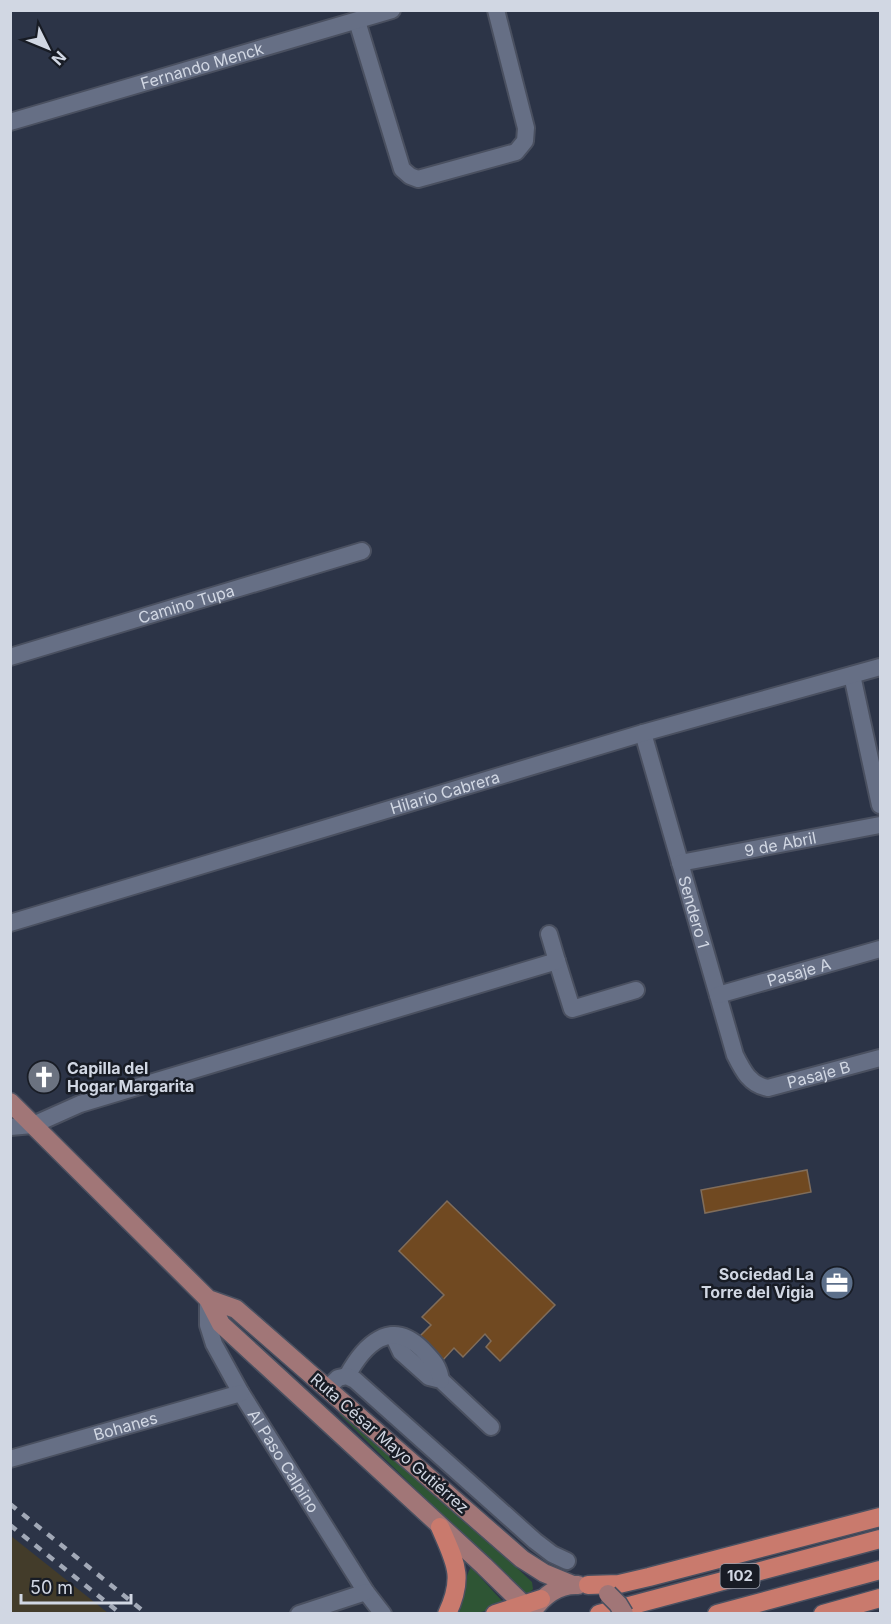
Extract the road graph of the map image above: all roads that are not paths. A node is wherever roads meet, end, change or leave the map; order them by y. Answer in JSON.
{"nodes":[{"id":1,"x":392,"y":10,"type":"edge"},
{"id":2,"x":496,"y":10,"type":"edge"},
{"id":3,"x":357,"y":21,"type":"junction"},
{"id":4,"x":10,"y":122,"type":"edge"},
{"id":5,"x":362,"y":551,"type":"dead end"},
{"id":6,"x":10,"y":657,"type":"edge"},
{"id":7,"x":880,"y":667,"type":"edge"},
{"id":8,"x":852,"y":675,"type":"junction"},
{"id":9,"x":643,"y":733,"type":"junction"},
{"id":10,"x":880,"y":805,"type":"edge"},
{"id":11,"x":880,"y":825,"type":"edge"},
{"id":12,"x":680,"y":863,"type":"junction"},
{"id":13,"x":10,"y":923,"type":"edge"},
{"id":14,"x":549,"y":934,"type":"dead end"},
{"id":15,"x":880,"y":950,"type":"edge"},
{"id":16,"x":557,"y":961,"type":"junction"},
{"id":17,"x":636,"y":990,"type":"dead end"},
{"id":18,"x":718,"y":995,"type":"junction"},
{"id":19,"x":880,"y":1058,"type":"edge"},
{"id":20,"x":757,"y":1086,"type":"joint"},
{"id":21,"x":10,"y":1102,"type":"edge"},
{"id":22,"x":33,"y":1125,"type":"junction"},
{"id":23,"x":10,"y":1127,"type":"edge"},
{"id":24,"x":208,"y":1299,"type":"junction"},
{"id":25,"x":347,"y":1376,"type":"junction"},
{"id":26,"x":328,"y":1388,"type":"junction"},
{"id":27,"x":241,"y":1393,"type":"junction"},
{"id":28,"x":491,"y":1427,"type":"dead end"},
{"id":29,"x":10,"y":1459,"type":"edge"},
{"id":30,"x":880,"y":1517,"type":"edge"},
{"id":31,"x":440,"y":1527,"type":"junction"},
{"id":32,"x":880,"y":1539,"type":"edge"},
{"id":33,"x":567,"y":1561,"type":"dead end"},
{"id":34,"x":880,"y":1570,"type":"edge"},
{"id":35,"x":581,"y":1585,"type":"junction"},
{"id":36,"x":366,"y":1592,"type":"junction"},
{"id":37,"x":880,"y":1598,"type":"edge"},
{"id":38,"x":532,"y":1607,"type":"edge"},
{"id":39,"x":298,"y":1614,"type":"edge"},
{"id":40,"x":383,"y":1614,"type":"edge"},
{"id":41,"x":447,"y":1614,"type":"edge"},
{"id":42,"x":495,"y":1614,"type":"edge"},
{"id":43,"x":599,"y":1614,"type":"edge"},
{"id":44,"x":624,"y":1614,"type":"edge"},
{"id":45,"x":717,"y":1614,"type":"edge"},
{"id":46,"x":823,"y":1614,"type":"edge"}],
"edges":[{"from":1,"to":3,"type":"street","name":"Fernando Menck"},
{"from":2,"to":3,"type":"street"},
{"from":3,"to":4,"type":"street","name":"Fernando Menck"},
{"from":5,"to":6,"type":"street","name":"Camino Tupa"},
{"from":7,"to":8,"type":"street","name":"Hilario Cabrera"},
{"from":8,"to":9,"type":"street","name":"Hilario Cabrera"},
{"from":8,"to":10,"type":"street"},
{"from":9,"to":12,"type":"street","name":"Sendero 1"},
{"from":9,"to":13,"type":"street","name":"Hilario Cabrera"},
{"from":11,"to":12,"type":"street","name":"9 de Abril"},
{"from":12,"to":18,"type":"street","name":"Sendero 1"},
{"from":14,"to":16,"type":"street"},
{"from":15,"to":18,"type":"street","name":"Pasaje A"},
{"from":16,"to":17,"type":"street"},
{"from":16,"to":22,"type":"street"},
{"from":18,"to":20,"type":"street","name":"Sendero 1"},
{"from":19,"to":20,"type":"street","name":"Pasaje B"},
{"from":21,"to":22,"type":"main road","name":"Ruta César Mayo Gutiérrez"},
{"from":22,"to":23,"type":"street"},
{"from":22,"to":24,"type":"main road","name":"Ruta César Mayo Gutiérrez"},
{"from":24,"to":26,"type":"main road","name":"Ruta César Mayo Gutiérrez"},
{"from":24,"to":27,"type":"street","name":"Al Paso Calpino"},
{"from":24,"to":31,"type":"main road","name":"Ruta César Mayo Gutiérrez"},
{"from":25,"to":26,"type":"street"},
{"from":25,"to":28,"type":"street"},
{"from":25,"to":33,"type":"street"},
{"from":26,"to":35,"type":"main road","name":"Ruta César Mayo Gutiérrez"},
{"from":27,"to":29,"type":"street","name":"Bohanes"},
{"from":27,"to":36,"type":"street","name":"Al Paso Calpino"},
{"from":30,"to":35,"type":"highway"},
{"from":31,"to":38,"type":"main road","name":"Ruta César Mayo Gutiérrez"},
{"from":31,"to":41,"type":"highway"},
{"from":32,"to":43,"type":"highway","number":"102"},
{"from":34,"to":45,"type":"highway","number":"102"},
{"from":35,"to":38,"type":"main road"},
{"from":35,"to":44,"type":"main road","name":"Ruta César Mayo Gutiérrez","bridge":true},
{"from":36,"to":39,"type":"street"},
{"from":36,"to":40,"type":"street","name":"Al Paso Calpino"},
{"from":37,"to":46,"type":"highway"},
{"from":38,"to":42,"type":"highway"}]}
